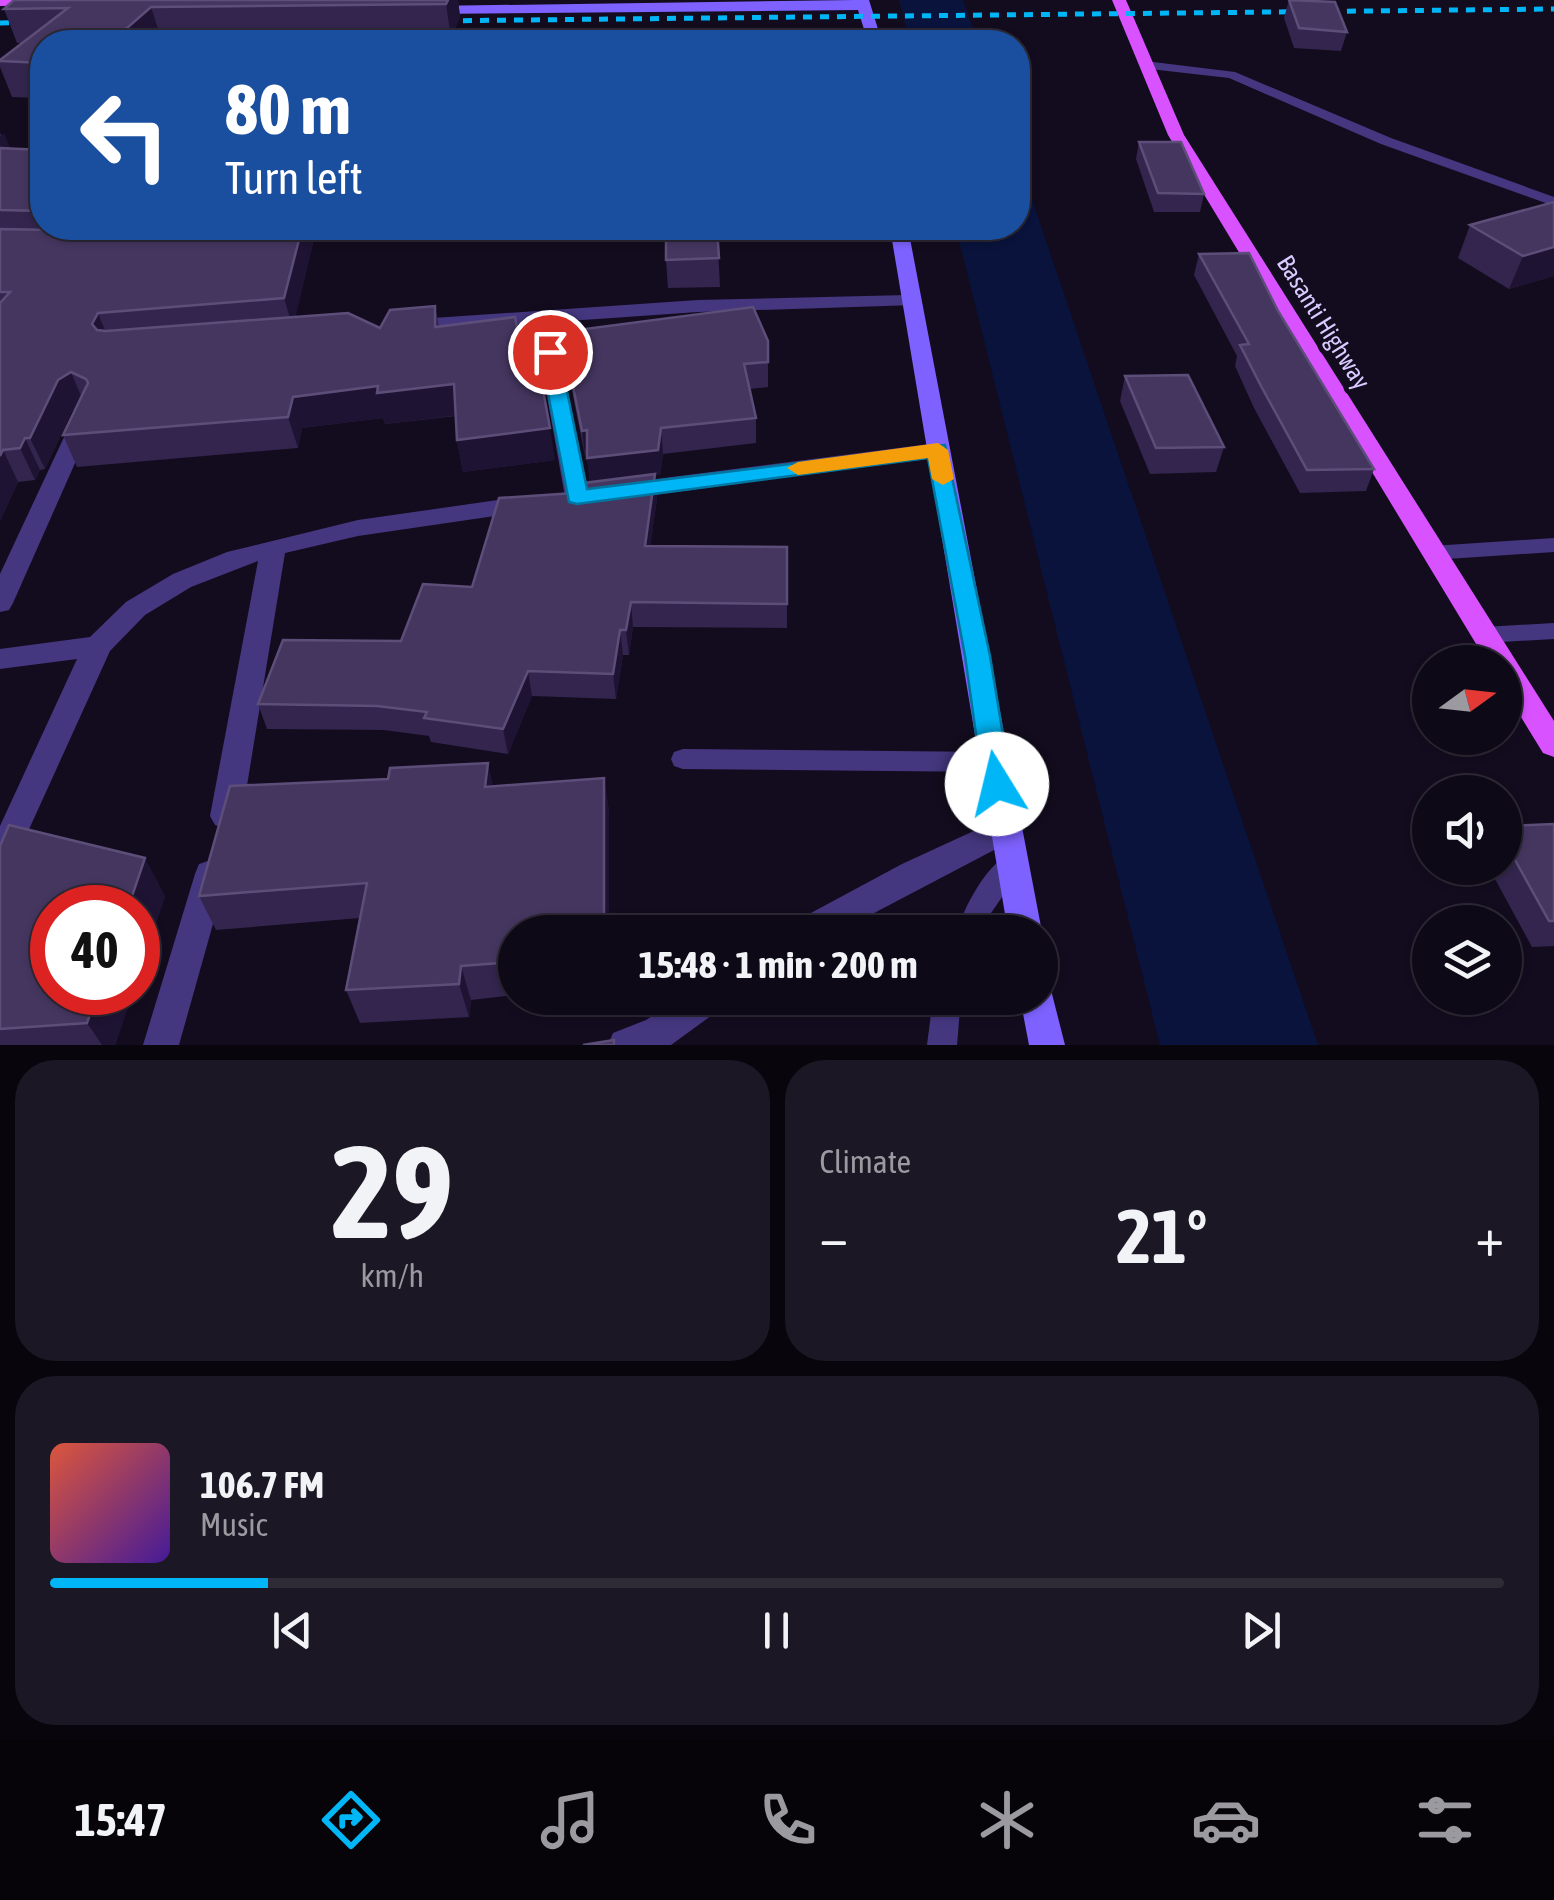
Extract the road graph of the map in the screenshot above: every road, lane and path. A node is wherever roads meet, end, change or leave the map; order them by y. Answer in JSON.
{"nodes":[{"id":1,"x":1119,"y":0,"type":"edge"},
{"id":2,"x":0,"y":2,"type":"edge"},
{"id":3,"x":863,"y":3,"type":"edge"},
{"id":4,"x":118,"y":6,"type":"edge"},
{"id":5,"x":416,"y":10,"type":"dead end"},
{"id":6,"x":0,"y":14,"type":"edge"},
{"id":7,"x":871,"y":30,"type":"edge"},
{"id":8,"x":1145,"y":65,"type":"junction"},
{"id":9,"x":1554,"y":202,"type":"edge"},
{"id":10,"x":900,"y":240,"type":"edge"},
{"id":11,"x":908,"y":301,"type":"junction"},
{"id":12,"x":543,"y":316,"type":"junction"},
{"id":13,"x":385,"y":328,"type":"edge"},
{"id":14,"x":86,"y":413,"type":"edge"},
{"id":15,"x":938,"y":450,"type":"junction"},
{"id":16,"x":577,"y":497,"type":"junction"},
{"id":17,"x":1554,"y":545,"type":"edge"},
{"id":18,"x":273,"y":550,"type":"junction"},
{"id":19,"x":1432,"y":553,"type":"junction"},
{"id":20,"x":0,"y":603,"type":"edge"},
{"id":21,"x":1554,"y":631,"type":"edge"},
{"id":22,"x":1484,"y":635,"type":"junction"},
{"id":23,"x":1490,"y":645,"type":"edge"},
{"id":24,"x":99,"y":646,"type":"junction"},
{"id":25,"x":0,"y":659,"type":"edge"},
{"id":26,"x":1522,"y":695,"type":"edge"},
{"id":27,"x":1554,"y":745,"type":"edge"},
{"id":28,"x":682,"y":759,"type":"dead end"},
{"id":29,"x":993,"y":762,"type":"junction"},
{"id":30,"x":1004,"y":830,"type":"junction"},
{"id":31,"x":0,"y":860,"type":"edge"},
{"id":32,"x":1011,"y":866,"type":"junction"},
{"id":33,"x":839,"y":915,"type":"edge"},
{"id":34,"x":976,"y":915,"type":"edge"},
{"id":35,"x":1021,"y":915,"type":"edge"},
{"id":36,"x":683,"y":1015,"type":"edge"},
{"id":37,"x":945,"y":1015,"type":"edge"},
{"id":38,"x":1041,"y":1015,"type":"edge"},
{"id":39,"x":161,"y":1045,"type":"edge"},
{"id":40,"x":626,"y":1045,"type":"edge"},
{"id":41,"x":942,"y":1045,"type":"edge"},
{"id":42,"x":1047,"y":1045,"type":"edge"}],
"edges":[{"from":1,"to":8,"type":"main road","name":"Basanti Highway"},
{"from":2,"to":4,"type":"main road"},
{"from":3,"to":5,"type":"street"},
{"from":3,"to":7,"type":"street"},
{"from":4,"to":6,"type":"street"},
{"from":8,"to":9,"type":"lane"},
{"from":8,"to":19,"type":"main road","name":"Basanti Highway"},
{"from":10,"to":11,"type":"street"},
{"from":11,"to":12,"type":"street"},
{"from":11,"to":15,"type":"street"},
{"from":12,"to":13,"type":"street"},
{"from":12,"to":16,"type":"street"},
{"from":14,"to":20,"type":"street"},
{"from":15,"to":16,"type":"street"},
{"from":15,"to":29,"type":"street"},
{"from":16,"to":18,"type":"street"},
{"from":17,"to":19,"type":"lane"},
{"from":18,"to":24,"type":"street"},
{"from":18,"to":39,"type":"street"},
{"from":19,"to":22,"type":"main road","name":"Basanti Highway"},
{"from":21,"to":22,"type":"lane"},
{"from":22,"to":23,"type":"main road","name":"Basanti Highway"},
{"from":24,"to":25,"type":"street"},
{"from":24,"to":31,"type":"street"},
{"from":26,"to":27,"type":"main road","name":"Basanti Highway"},
{"from":28,"to":29,"type":"lane"},
{"from":29,"to":30,"type":"street"},
{"from":30,"to":32,"type":"street"},
{"from":30,"to":33,"type":"street"},
{"from":32,"to":34,"type":"lane"},
{"from":32,"to":35,"type":"street"},
{"from":36,"to":40,"type":"street"},
{"from":37,"to":41,"type":"lane"},
{"from":38,"to":42,"type":"street"}]}
